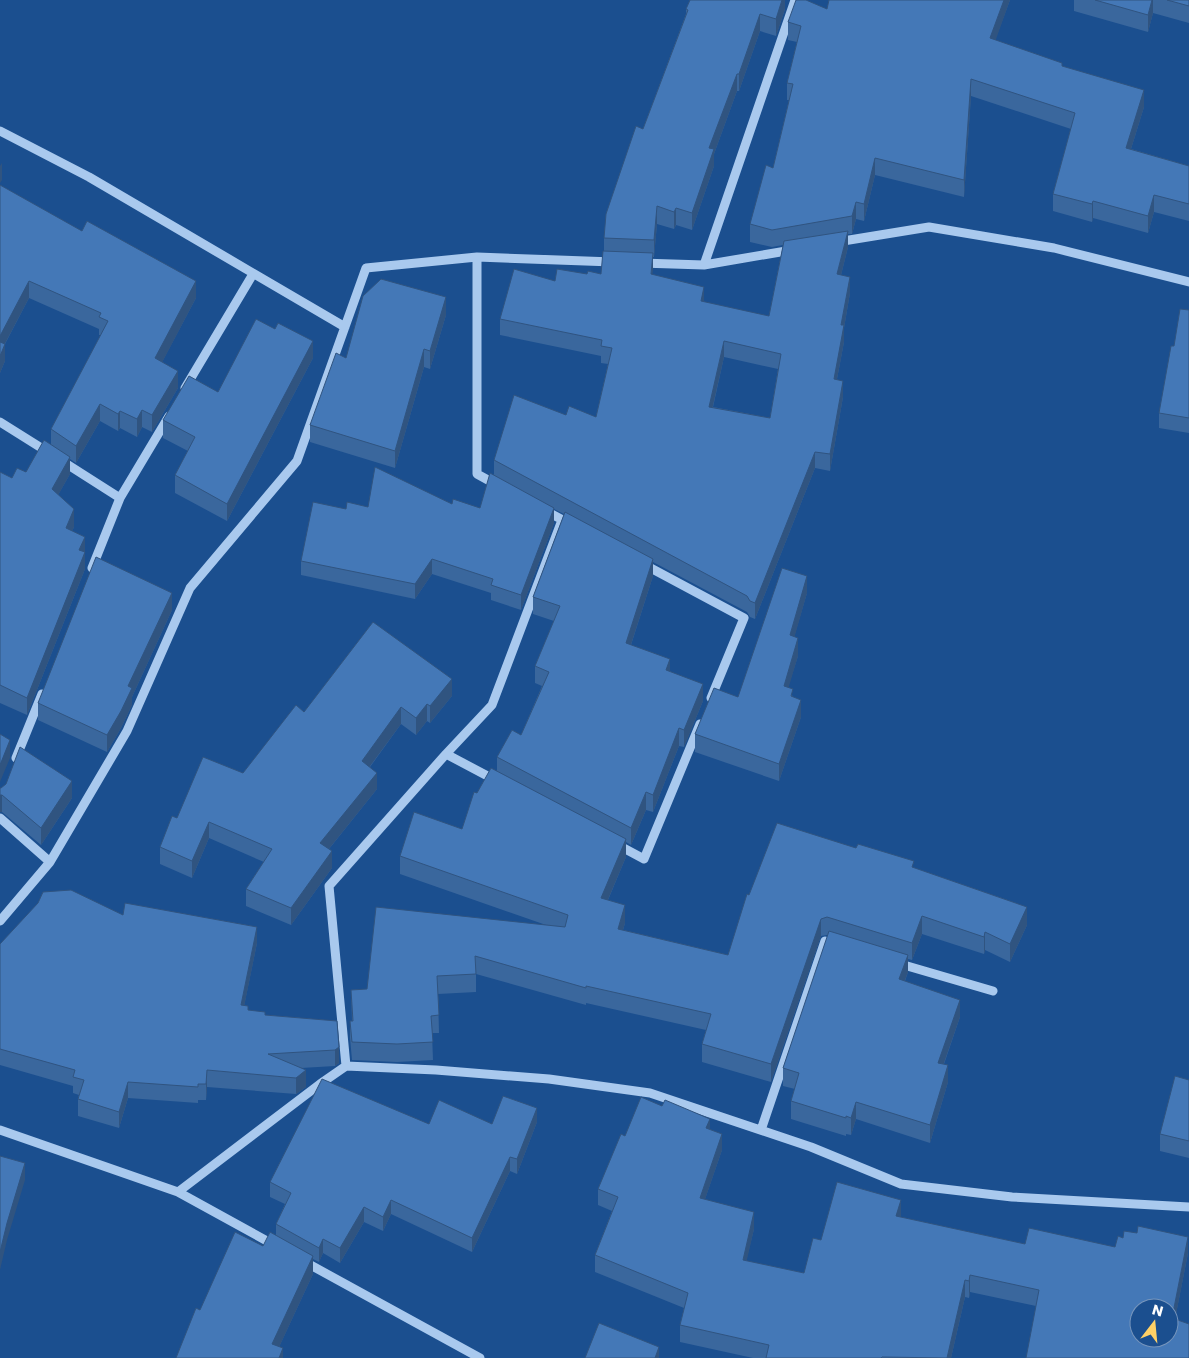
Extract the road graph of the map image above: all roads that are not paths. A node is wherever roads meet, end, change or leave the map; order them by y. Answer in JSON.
{"nodes":[{"id":1,"x":795,"y":0,"type":"edge"},
{"id":2,"x":0,"y":131,"type":"edge"},
{"id":3,"x":831,"y":244,"type":"edge"},
{"id":4,"x":801,"y":248,"type":"edge"},
{"id":5,"x":477,"y":257,"type":"junction"},
{"id":6,"x":625,"y":262,"type":"edge"},
{"id":7,"x":635,"y":263,"type":"edge"},
{"id":8,"x":704,"y":265,"type":"junction"},
{"id":9,"x":253,"y":274,"type":"junction"},
{"id":10,"x":1189,"y":282,"type":"edge"},
{"id":11,"x":345,"y":328,"type":"junction"},
{"id":12,"x":179,"y":398,"type":"edge"},
{"id":13,"x":174,"y":407,"type":"edge"},
{"id":14,"x":0,"y":422,"type":"edge"},
{"id":15,"x":502,"y":488,"type":"edge"},
{"id":16,"x":120,"y":498,"type":"junction"},
{"id":17,"x":536,"y":506,"type":"edge"},
{"id":18,"x":562,"y":520,"type":"junction"},
{"id":19,"x":579,"y":529,"type":"edge"},
{"id":20,"x":640,"y":562,"type":"edge"},
{"id":21,"x":87,"y":580,"type":"edge"},
{"id":22,"x":44,"y":689,"type":"edge"},
{"id":23,"x":446,"y":754,"type":"junction"},
{"id":24,"x":11,"y":771,"type":"edge"},
{"id":25,"x":506,"y":786,"type":"edge"},
{"id":26,"x":0,"y":818,"type":"edge"},
{"id":27,"x":609,"y":841,"type":"edge"},
{"id":28,"x":50,"y":862,"type":"junction"},
{"id":29,"x":0,"y":921,"type":"edge"},
{"id":30,"x":844,"y":947,"type":"edge"},
{"id":31,"x":890,"y":961,"type":"edge"},
{"id":32,"x":993,"y":991,"type":"dead end"},
{"id":33,"x":346,"y":1066,"type":"junction"},
{"id":34,"x":0,"y":1130,"type":"edge"},
{"id":35,"x":761,"y":1130,"type":"junction"},
{"id":36,"x":178,"y":1192,"type":"junction"},
{"id":37,"x":1189,"y":1207,"type":"edge"},
{"id":38,"x":281,"y":1249,"type":"edge"},
{"id":39,"x":298,"y":1258,"type":"edge"},
{"id":40,"x":480,"y":1358,"type":"edge"}],
"edges":[{"from":1,"to":8,"type":"street"},
{"from":2,"to":9,"type":"street"},
{"from":3,"to":10,"type":"street"},
{"from":4,"to":8,"type":"street"},
{"from":5,"to":6,"type":"street"},
{"from":5,"to":11,"type":"street"},
{"from":5,"to":15,"type":"street"},
{"from":7,"to":8,"type":"street"},
{"from":9,"to":11,"type":"street"},
{"from":9,"to":12,"type":"street"},
{"from":11,"to":28,"type":"street"},
{"from":13,"to":16,"type":"street"},
{"from":14,"to":16,"type":"street"},
{"from":16,"to":21,"type":"street"},
{"from":17,"to":18,"type":"street"},
{"from":18,"to":19,"type":"street"},
{"from":18,"to":23,"type":"street"},
{"from":20,"to":27,"type":"street"},
{"from":22,"to":24,"type":"street"},
{"from":23,"to":25,"type":"street"},
{"from":23,"to":33,"type":"street"},
{"from":26,"to":28,"type":"street"},
{"from":28,"to":29,"type":"street"},
{"from":30,"to":35,"type":"street"},
{"from":31,"to":32,"type":"street"},
{"from":33,"to":35,"type":"street"},
{"from":33,"to":36,"type":"street"},
{"from":34,"to":36,"type":"street"},
{"from":35,"to":37,"type":"street"},
{"from":36,"to":38,"type":"street"},
{"from":39,"to":40,"type":"street"}]}
